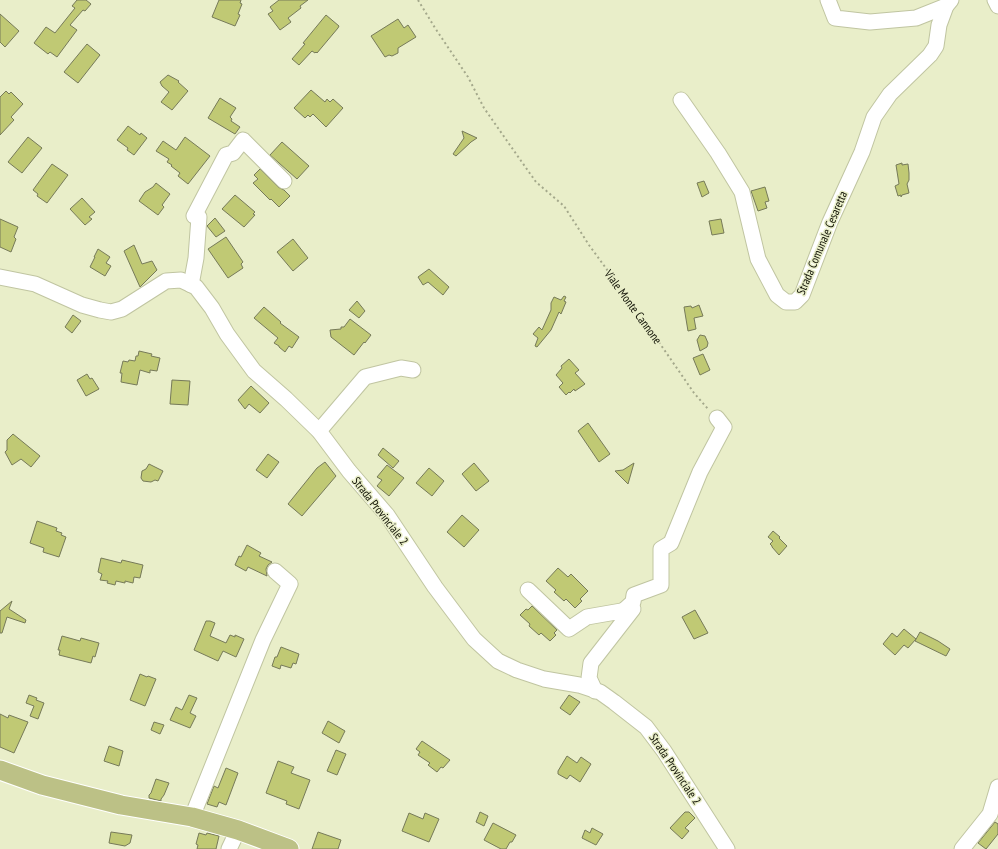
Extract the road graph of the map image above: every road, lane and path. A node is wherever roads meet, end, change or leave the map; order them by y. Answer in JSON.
{"nodes":[{"id":1,"x":418,"y":0,"type":"edge"},
{"id":2,"x":828,"y":0,"type":"edge"},
{"id":3,"x":995,"y":0,"type":"edge"},
{"id":4,"x":948,"y":3,"type":"edge"},
{"id":5,"x":998,"y":6,"type":"edge"},
{"id":6,"x":681,"y":100,"type":"dead end"},
{"id":7,"x":284,"y":181,"type":"dead end"},
{"id":8,"x":0,"y":277,"type":"edge"},
{"id":9,"x":191,"y":285,"type":"junction"},
{"id":10,"x":413,"y":370,"type":"dead end"},
{"id":11,"x":716,"y":418,"type":"joint"},
{"id":12,"x":319,"y":430,"type":"junction"},
{"id":13,"x":275,"y":571,"type":"dead end"},
{"id":14,"x":528,"y":590,"type":"dead end"},
{"id":15,"x":622,"y":612,"type":"junction"},
{"id":16,"x":595,"y":691,"type":"junction"},
{"id":17,"x":0,"y":770,"type":"edge"},
{"id":18,"x":998,"y":787,"type":"edge"},
{"id":19,"x":192,"y":817,"type":"junction"},
{"id":20,"x":238,"y":830,"type":"junction"},
{"id":21,"x":229,"y":849,"type":"edge"},
{"id":22,"x":289,"y":849,"type":"edge"},
{"id":23,"x":727,"y":849,"type":"edge"},
{"id":24,"x":962,"y":849,"type":"edge"}],
"edges":[{"from":1,"to":11,"type":"path","name":"Viale Monte Cannone"},
{"from":2,"to":4,"type":"street"},
{"from":3,"to":5,"type":"street"},
{"from":4,"to":6,"type":"street","name":"Strada Comunale Cesaretta"},
{"from":7,"to":9,"type":"street"},
{"from":8,"to":9,"type":"street"},
{"from":9,"to":12,"type":"street","name":"Strada Provinciale 2"},
{"from":10,"to":12,"type":"street"},
{"from":11,"to":15,"type":"street"},
{"from":12,"to":16,"type":"street","name":"Strada Provinciale 2"},
{"from":13,"to":19,"type":"street"},
{"from":14,"to":15,"type":"street"},
{"from":15,"to":16,"type":"street"},
{"from":16,"to":23,"type":"street","name":"Strada Provinciale 2"},
{"from":17,"to":19,"type":"main road"},
{"from":18,"to":24,"type":"street"},
{"from":19,"to":20,"type":"main road"},
{"from":20,"to":21,"type":"street"},
{"from":20,"to":22,"type":"main road"}]}
